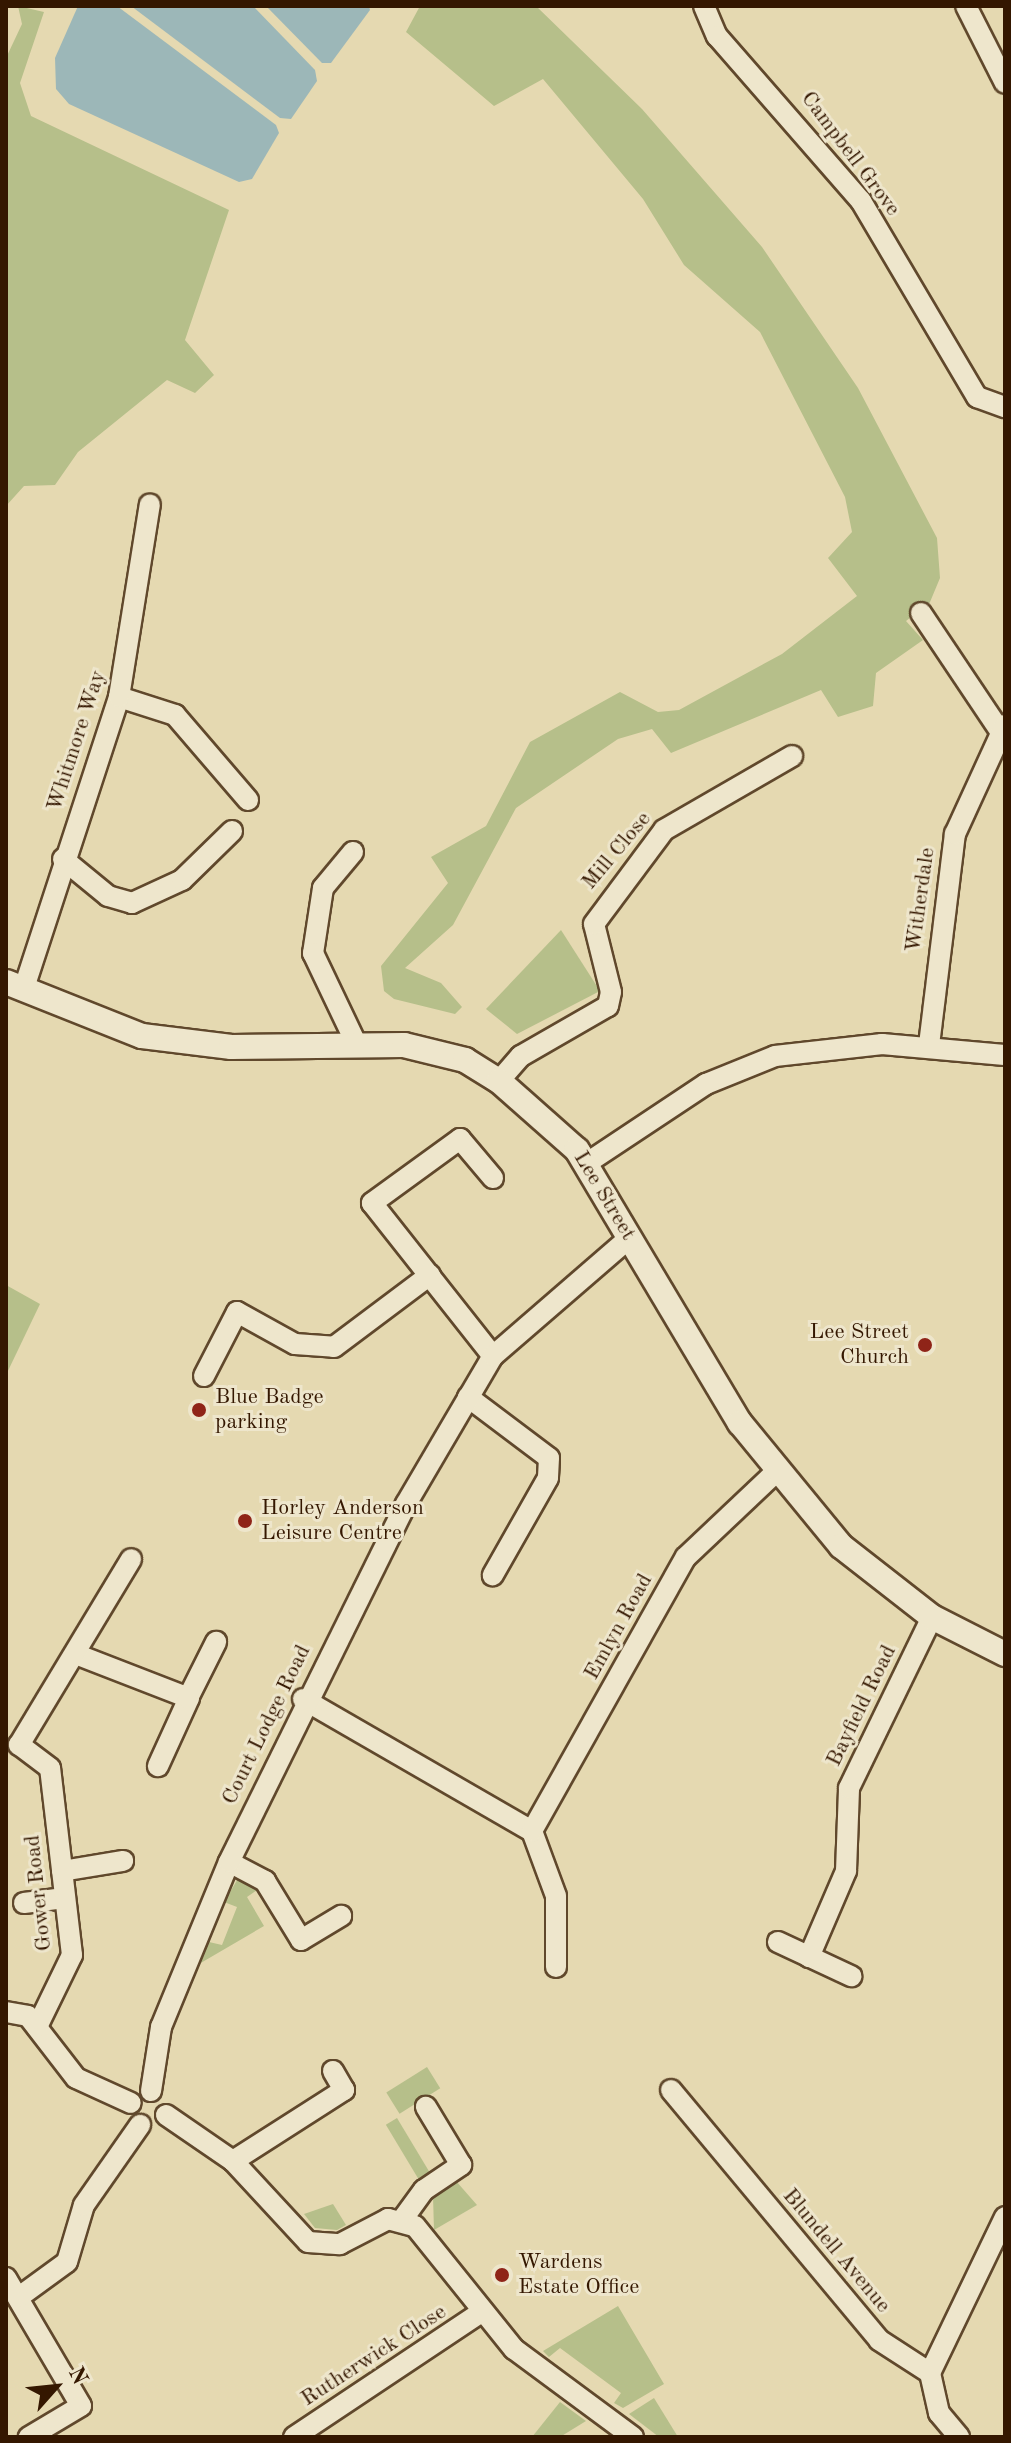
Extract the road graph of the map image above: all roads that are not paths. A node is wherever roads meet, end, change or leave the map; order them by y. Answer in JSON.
{"nodes":[{"id":1,"x":704,"y":6,"type":"edge"},
{"id":2,"x":966,"y":6,"type":"edge"},
{"id":3,"x":1005,"y":83,"type":"edge"},
{"id":4,"x":1005,"y":407,"type":"edge"},
{"id":5,"x":150,"y":504,"type":"dead end"},
{"id":6,"x":921,"y":613,"type":"dead end"},
{"id":7,"x":119,"y":697,"type":"junction"},
{"id":8,"x":1003,"y":728,"type":"edge"},
{"id":9,"x":792,"y":756,"type":"dead end"},
{"id":10,"x":248,"y":800,"type":"dead end"},
{"id":11,"x":232,"y":831,"type":"dead end"},
{"id":12,"x":353,"y":852,"type":"dead end"},
{"id":13,"x":63,"y":859,"type":"junction"},
{"id":14,"x":15,"y":985,"type":"edge"},
{"id":15,"x":356,"y":1043,"type":"junction"},
{"id":16,"x":929,"y":1045,"type":"junction"},
{"id":17,"x":1005,"y":1055,"type":"edge"},
{"id":18,"x":499,"y":1081,"type":"junction"},
{"id":19,"x":587,"y":1163,"type":"junction"},
{"id":20,"x":493,"y":1178,"type":"dead end"},
{"id":21,"x":629,"y":1238,"type":"junction"},
{"id":22,"x":430,"y":1275,"type":"junction"},
{"id":23,"x":493,"y":1356,"type":"junction"},
{"id":24,"x":204,"y":1376,"type":"dead end"},
{"id":25,"x":468,"y":1397,"type":"junction"},
{"id":26,"x":778,"y":1470,"type":"junction"},
{"id":27,"x":131,"y":1559,"type":"dead end"},
{"id":28,"x":493,"y":1575,"type":"dead end"},
{"id":29,"x":932,"y":1617,"type":"junction"},
{"id":30,"x":216,"y":1642,"type":"dead end"},
{"id":31,"x":1005,"y":1654,"type":"edge"},
{"id":32,"x":78,"y":1655,"type":"junction"},
{"id":33,"x":188,"y":1698,"type":"junction"},
{"id":34,"x":303,"y":1699,"type":"junction"},
{"id":35,"x":13,"y":1742,"type":"edge"},
{"id":36,"x":158,"y":1766,"type":"dead end"},
{"id":37,"x":532,"y":1831,"type":"junction"},
{"id":38,"x":123,"y":1861,"type":"dead end"},
{"id":39,"x":229,"y":1862,"type":"junction"},
{"id":40,"x":62,"y":1871,"type":"junction"},
{"id":41,"x":65,"y":1898,"type":"junction"},
{"id":42,"x":24,"y":1903,"type":"dead end"},
{"id":43,"x":341,"y":1916,"type":"dead end"},
{"id":44,"x":778,"y":1942,"type":"dead end"},
{"id":45,"x":809,"y":1957,"type":"junction"},
{"id":46,"x":556,"y":1967,"type":"dead end"},
{"id":47,"x":851,"y":1976,"type":"dead end"},
{"id":48,"x":6,"y":2012,"type":"edge"},
{"id":49,"x":37,"y":2027,"type":"junction"},
{"id":50,"x":333,"y":2071,"type":"dead end"},
{"id":51,"x":671,"y":2090,"type":"dead end"},
{"id":52,"x":151,"y":2091,"type":"junction"},
{"id":53,"x":131,"y":2103,"type":"junction"},
{"id":54,"x":426,"y":2107,"type":"dead end"},
{"id":55,"x":166,"y":2115,"type":"junction"},
{"id":56,"x":140,"y":2125,"type":"junction"},
{"id":57,"x":233,"y":2161,"type":"junction"},
{"id":58,"x":1005,"y":2217,"type":"edge"},
{"id":59,"x":402,"y":2220,"type":"junction"},
{"id":60,"x":6,"y":2278,"type":"edge"},
{"id":61,"x":19,"y":2297,"type":"junction"},
{"id":62,"x":480,"y":2313,"type":"junction"},
{"id":63,"x":930,"y":2373,"type":"junction"},
{"id":64,"x":29,"y":2437,"type":"edge"},
{"id":65,"x":294,"y":2437,"type":"edge"},
{"id":66,"x":633,"y":2437,"type":"edge"},
{"id":67,"x":959,"y":2437,"type":"edge"}],
"edges":[{"from":1,"to":4,"type":"street","name":"Campbell Grove"},
{"from":2,"to":3,"type":"street"},
{"from":5,"to":7,"type":"street","name":"Whitmore Way"},
{"from":6,"to":8,"type":"street"},
{"from":7,"to":10,"type":"street"},
{"from":7,"to":13,"type":"street","name":"Whitmore Way"},
{"from":8,"to":16,"type":"street","name":"Witherdale"},
{"from":9,"to":18,"type":"street","name":"Mill Close"},
{"from":11,"to":13,"type":"street"},
{"from":12,"to":15,"type":"street"},
{"from":13,"to":14,"type":"street","name":"Whitmore Way"},
{"from":14,"to":15,"type":"street","name":"Lee Street"},
{"from":15,"to":18,"type":"street","name":"Lee Street"},
{"from":16,"to":17,"type":"street"},
{"from":16,"to":19,"type":"street"},
{"from":18,"to":19,"type":"street","name":"Lee Street"},
{"from":19,"to":21,"type":"street","name":"Lee Street"},
{"from":20,"to":22,"type":"street"},
{"from":21,"to":23,"type":"street","name":"Court Lodge Road"},
{"from":21,"to":26,"type":"street","name":"Lee Street"},
{"from":22,"to":23,"type":"street"},
{"from":22,"to":24,"type":"street"},
{"from":23,"to":25,"type":"street","name":"Court Lodge Road"},
{"from":25,"to":28,"type":"street"},
{"from":25,"to":34,"type":"street","name":"Court Lodge Road"},
{"from":26,"to":29,"type":"street","name":"Lee Street"},
{"from":26,"to":37,"type":"street","name":"Emlyn Road"},
{"from":27,"to":32,"type":"street","name":"Gower Road"},
{"from":29,"to":31,"type":"street","name":"Lee Street"},
{"from":29,"to":45,"type":"street","name":"Bayfield Road"},
{"from":30,"to":33,"type":"street"},
{"from":32,"to":33,"type":"street"},
{"from":32,"to":35,"type":"street","name":"Gower Road"},
{"from":33,"to":36,"type":"street"},
{"from":34,"to":37,"type":"street"},
{"from":34,"to":39,"type":"street","name":"Court Lodge Road"},
{"from":35,"to":40,"type":"street","name":"Gower Road"},
{"from":37,"to":46,"type":"street"},
{"from":38,"to":40,"type":"street"},
{"from":39,"to":43,"type":"street"},
{"from":39,"to":52,"type":"street","name":"Court Lodge Road"},
{"from":40,"to":41,"type":"street","name":"Gower Road"},
{"from":41,"to":42,"type":"street"},
{"from":41,"to":49,"type":"street","name":"Gower Road"},
{"from":44,"to":45,"type":"street"},
{"from":45,"to":47,"type":"street"},
{"from":48,"to":49,"type":"street"},
{"from":49,"to":53,"type":"street"},
{"from":50,"to":57,"type":"street"},
{"from":51,"to":63,"type":"street","name":"Blundell Avenue"},
{"from":52,"to":53,"type":"street"},
{"from":52,"to":55,"type":"street"},
{"from":53,"to":56,"type":"street"},
{"from":54,"to":59,"type":"street"},
{"from":55,"to":56,"type":"street"},
{"from":55,"to":57,"type":"street"},
{"from":56,"to":61,"type":"street"},
{"from":57,"to":59,"type":"street"},
{"from":58,"to":63,"type":"street"},
{"from":59,"to":62,"type":"street"},
{"from":60,"to":61,"type":"street"},
{"from":61,"to":64,"type":"street"},
{"from":62,"to":65,"type":"street","name":"Rutherwick Close"},
{"from":62,"to":66,"type":"street"},
{"from":63,"to":67,"type":"street"}]}
